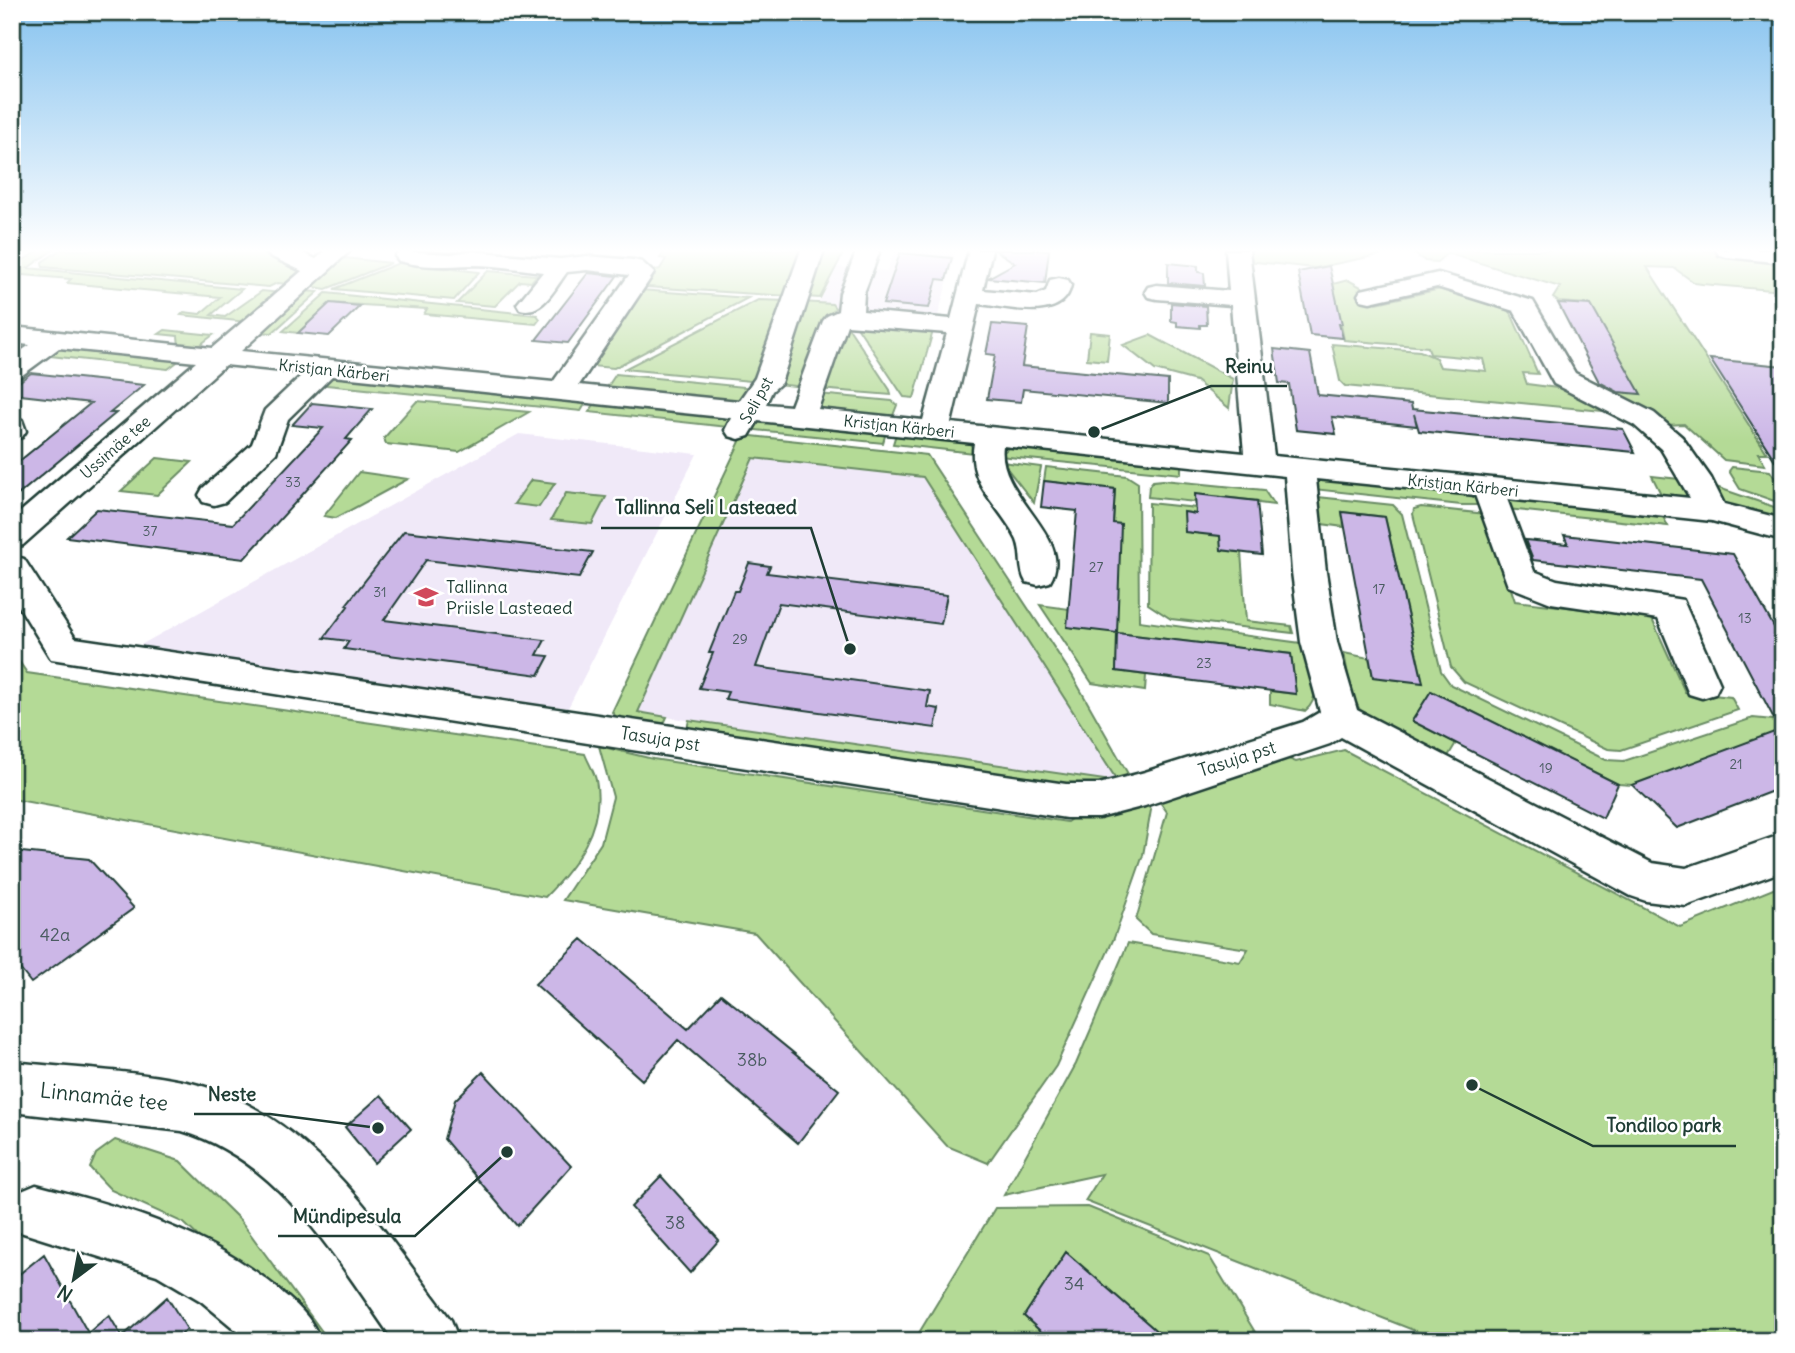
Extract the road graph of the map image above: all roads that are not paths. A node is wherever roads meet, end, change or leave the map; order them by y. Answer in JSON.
{"nodes":[{"id":1,"x":269,"y":313,"type":"edge"},
{"id":2,"x":614,"y":313,"type":"edge"},
{"id":3,"x":791,"y":313,"type":"edge"},
{"id":4,"x":964,"y":313,"type":"edge"},
{"id":5,"x":1244,"y":313,"type":"edge"},
{"id":6,"x":1528,"y":313,"type":"edge"},
{"id":7,"x":850,"y":316,"type":"joint"},
{"id":8,"x":961,"y":327,"type":"junction"},
{"id":9,"x":12,"y":335,"type":"edge"},
{"id":10,"x":54,"y":339,"type":"junction"},
{"id":11,"x":219,"y":358,"type":"junction"},
{"id":12,"x":324,"y":369,"type":"junction"},
{"id":13,"x":12,"y":370,"type":"edge"},
{"id":14,"x":561,"y":392,"type":"junction"},
{"id":15,"x":801,"y":416,"type":"junction"},
{"id":16,"x":744,"y":421,"type":"junction"},
{"id":17,"x":935,"y":430,"type":"junction"},
{"id":18,"x":990,"y":436,"type":"junction"},
{"id":19,"x":1260,"y":464,"type":"junction"},
{"id":20,"x":1300,"y":469,"type":"junction"},
{"id":21,"x":1486,"y":487,"type":"junction"},
{"id":22,"x":214,"y":495,"type":"dead end"},
{"id":23,"x":1712,"y":511,"type":"junction"},
{"id":24,"x":1783,"y":530,"type":"edge"},
{"id":25,"x":12,"y":537,"type":"edge"},
{"id":26,"x":12,"y":567,"type":"edge"},
{"id":27,"x":1038,"y":574,"type":"dead end"},
{"id":28,"x":1702,"y":684,"type":"dead end"},
{"id":29,"x":1341,"y":719,"type":"junction"},
{"id":30,"x":1783,"y":852,"type":"edge"},
{"id":31,"x":12,"y":1087,"type":"edge"},
{"id":32,"x":36,"y":1212,"type":"dead end"},
{"id":33,"x":292,"y":1341,"type":"edge"},
{"id":34,"x":430,"y":1341,"type":"edge"}],
"edges":[{"from":1,"to":11,"type":"street","name":"Ussimäe tee"},
{"from":2,"to":14,"type":"street"},
{"from":3,"to":16,"type":"street","name":"Seli pst"},
{"from":4,"to":8,"type":"street"},
{"from":5,"to":19,"type":"street"},
{"from":6,"to":23,"type":"street"},
{"from":7,"to":8,"type":"street"},
{"from":7,"to":15,"type":"street"},
{"from":8,"to":17,"type":"street"},
{"from":9,"to":10,"type":"street","name":"Kristjan Kärberi"},
{"from":10,"to":11,"type":"street","name":"Kristjan Kärberi"},
{"from":10,"to":13,"type":"street"},
{"from":11,"to":12,"type":"street","name":"Kristjan Kärberi"},
{"from":11,"to":25,"type":"street","name":"Ussimäe tee"},
{"from":12,"to":14,"type":"street","name":"Kristjan Kärberi"},
{"from":12,"to":22,"type":"street"},
{"from":14,"to":16,"type":"street","name":"Kristjan Kärberi"},
{"from":15,"to":16,"type":"street","name":"Kristjan Kärberi"},
{"from":15,"to":17,"type":"street","name":"Kristjan Kärberi"},
{"from":17,"to":18,"type":"street","name":"Kristjan Kärberi"},
{"from":18,"to":19,"type":"street","name":"Kristjan Kärberi"},
{"from":18,"to":27,"type":"street"},
{"from":19,"to":20,"type":"street","name":"Kristjan Kärberi"},
{"from":20,"to":21,"type":"street","name":"Kristjan Kärberi"},
{"from":20,"to":29,"type":"street"},
{"from":21,"to":23,"type":"street","name":"Kristjan Kärberi"},
{"from":21,"to":28,"type":"street"},
{"from":23,"to":24,"type":"street","name":"Kristjan Kärberi"},
{"from":26,"to":29,"type":"street","name":"Tasuja pst"},
{"from":29,"to":30,"type":"street"},
{"from":31,"to":34,"type":"street","name":"Linnamäe tee"},
{"from":32,"to":33,"type":"street"}]}
